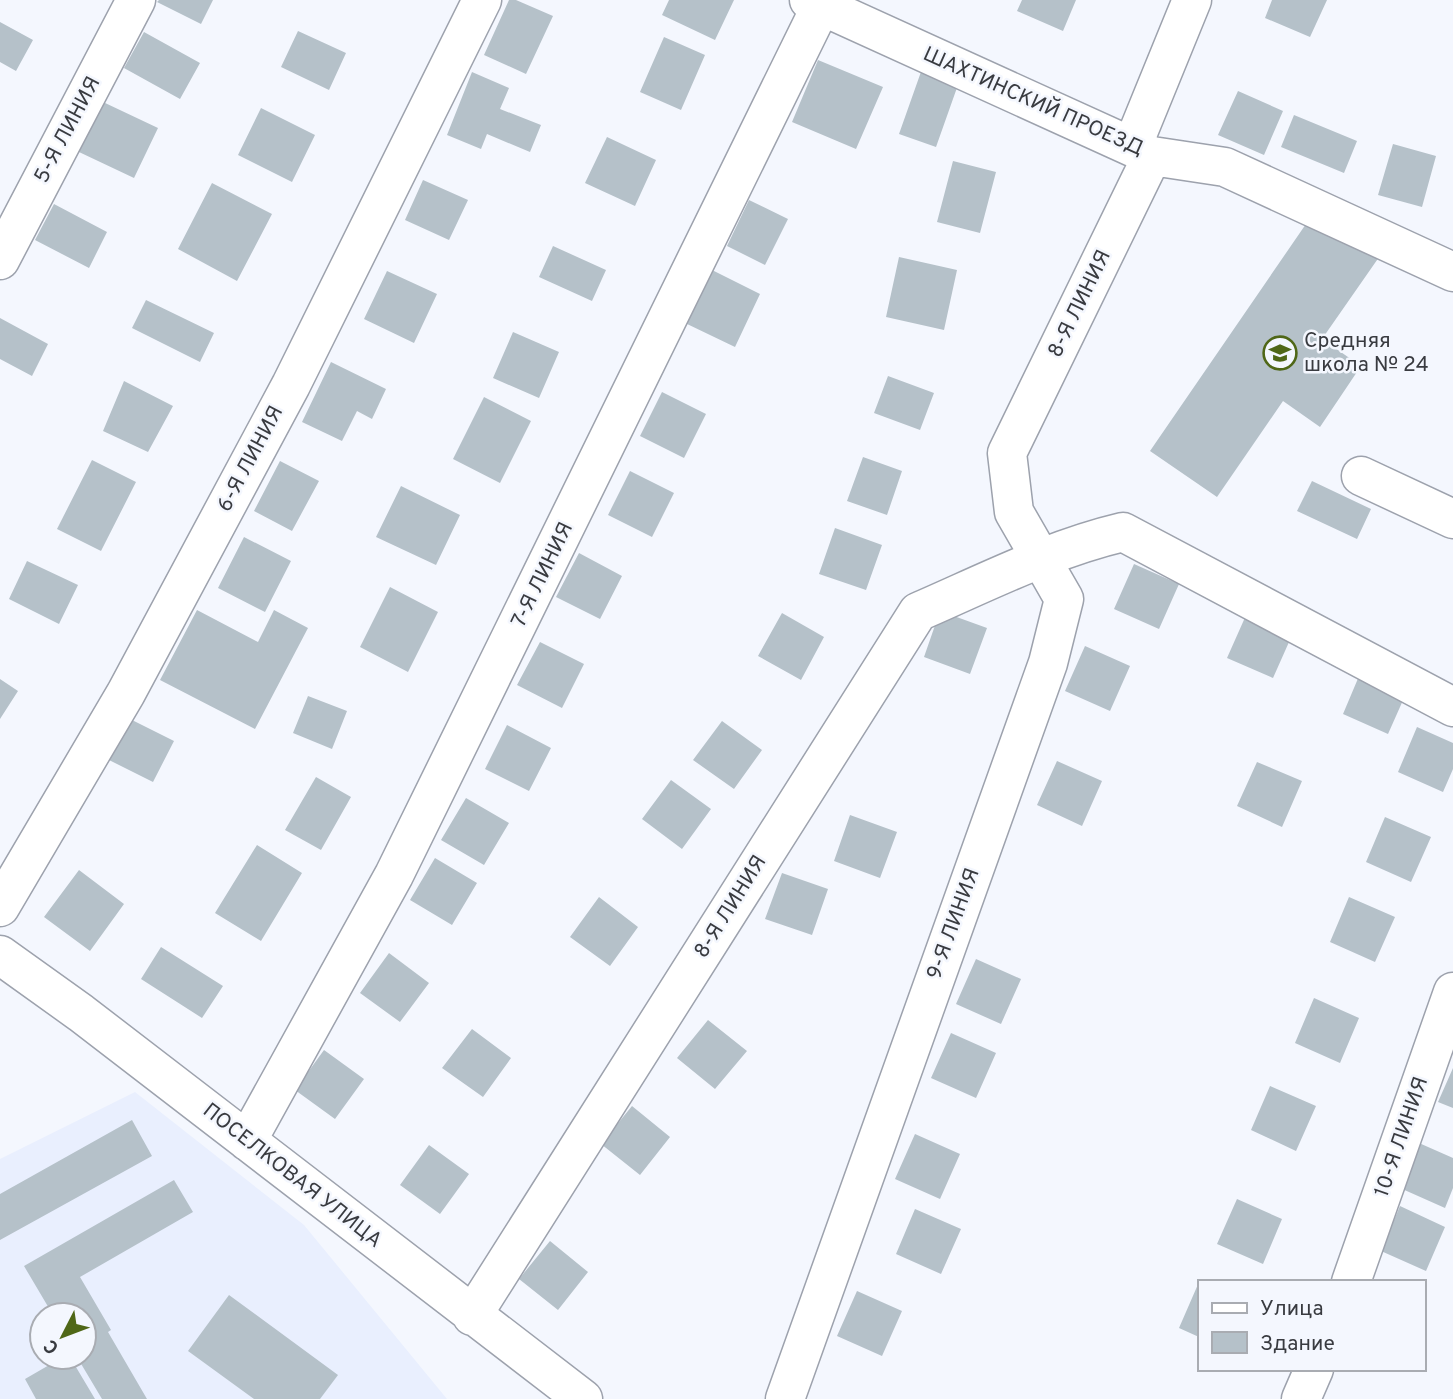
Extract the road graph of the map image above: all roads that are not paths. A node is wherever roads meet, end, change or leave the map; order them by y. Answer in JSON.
{"nodes":[{"id":1,"x":136,"y":0,"type":"edge"},
{"id":2,"x":481,"y":0,"type":"edge"},
{"id":3,"x":1192,"y":0,"type":"edge"},
{"id":4,"x":818,"y":2,"type":"edge"},
{"id":5,"x":1142,"y":151,"type":"junction"},
{"id":6,"x":0,"y":260,"type":"edge"},
{"id":7,"x":1453,"y":272,"type":"edge"},
{"id":8,"x":1007,"y":453,"type":"joint"},
{"id":9,"x":1361,"y":476,"type":"dead end"},
{"id":10,"x":1453,"y":519,"type":"edge"},
{"id":11,"x":1040,"y":558,"type":"junction"},
{"id":12,"x":1453,"y":708,"type":"edge"},
{"id":13,"x":0,"y":907,"type":"edge"},
{"id":14,"x":0,"y":955,"type":"edge"},
{"id":15,"x":1453,"y":992,"type":"edge"},
{"id":16,"x":247,"y":1141,"type":"junction"},
{"id":17,"x":1352,"y":1280,"type":"edge"},
{"id":18,"x":472,"y":1316,"type":"junction"},
{"id":19,"x":1313,"y":1371,"type":"edge"},
{"id":20,"x":583,"y":1399,"type":"edge"},
{"id":21,"x":785,"y":1399,"type":"edge"},
{"id":22,"x":1301,"y":1399,"type":"edge"}],
"edges":[{"from":1,"to":6,"type":"street","name":"5-Я ЛИНИЯ"},
{"from":2,"to":13,"type":"street","name":"6-Я ЛИНИЯ"},
{"from":3,"to":5,"type":"street","name":"8-Я ЛИНИЯ"},
{"from":4,"to":5,"type":"street","name":"ШАХТИНСКИЙ ПРОЕЗД"},
{"from":4,"to":16,"type":"street","name":"7-Я ЛИНИЯ"},
{"from":5,"to":7,"type":"street","name":"ШАХТИНСКИЙ ПРОЕЗД"},
{"from":5,"to":8,"type":"street","name":"8-Я ЛИНИЯ"},
{"from":8,"to":11,"type":"street","name":"9-Я ЛИНИЯ"},
{"from":9,"to":10,"type":"street"},
{"from":11,"to":12,"type":"street","name":"8-Я ЛИНИЯ"},
{"from":11,"to":18,"type":"street","name":"8-Я ЛИНИЯ"},
{"from":11,"to":21,"type":"street","name":"9-Я ЛИНИЯ"},
{"from":14,"to":16,"type":"street","name":"ПОСЕЛКОВАЯ УЛИЦА"},
{"from":15,"to":17,"type":"street","name":"10-Я ЛИНИЯ"},
{"from":16,"to":18,"type":"street","name":"ПОСЕЛКОВАЯ УЛИЦА"},
{"from":18,"to":20,"type":"street","name":"ПОСЕЛКОВАЯ УЛИЦА"},
{"from":19,"to":22,"type":"street"}]}
